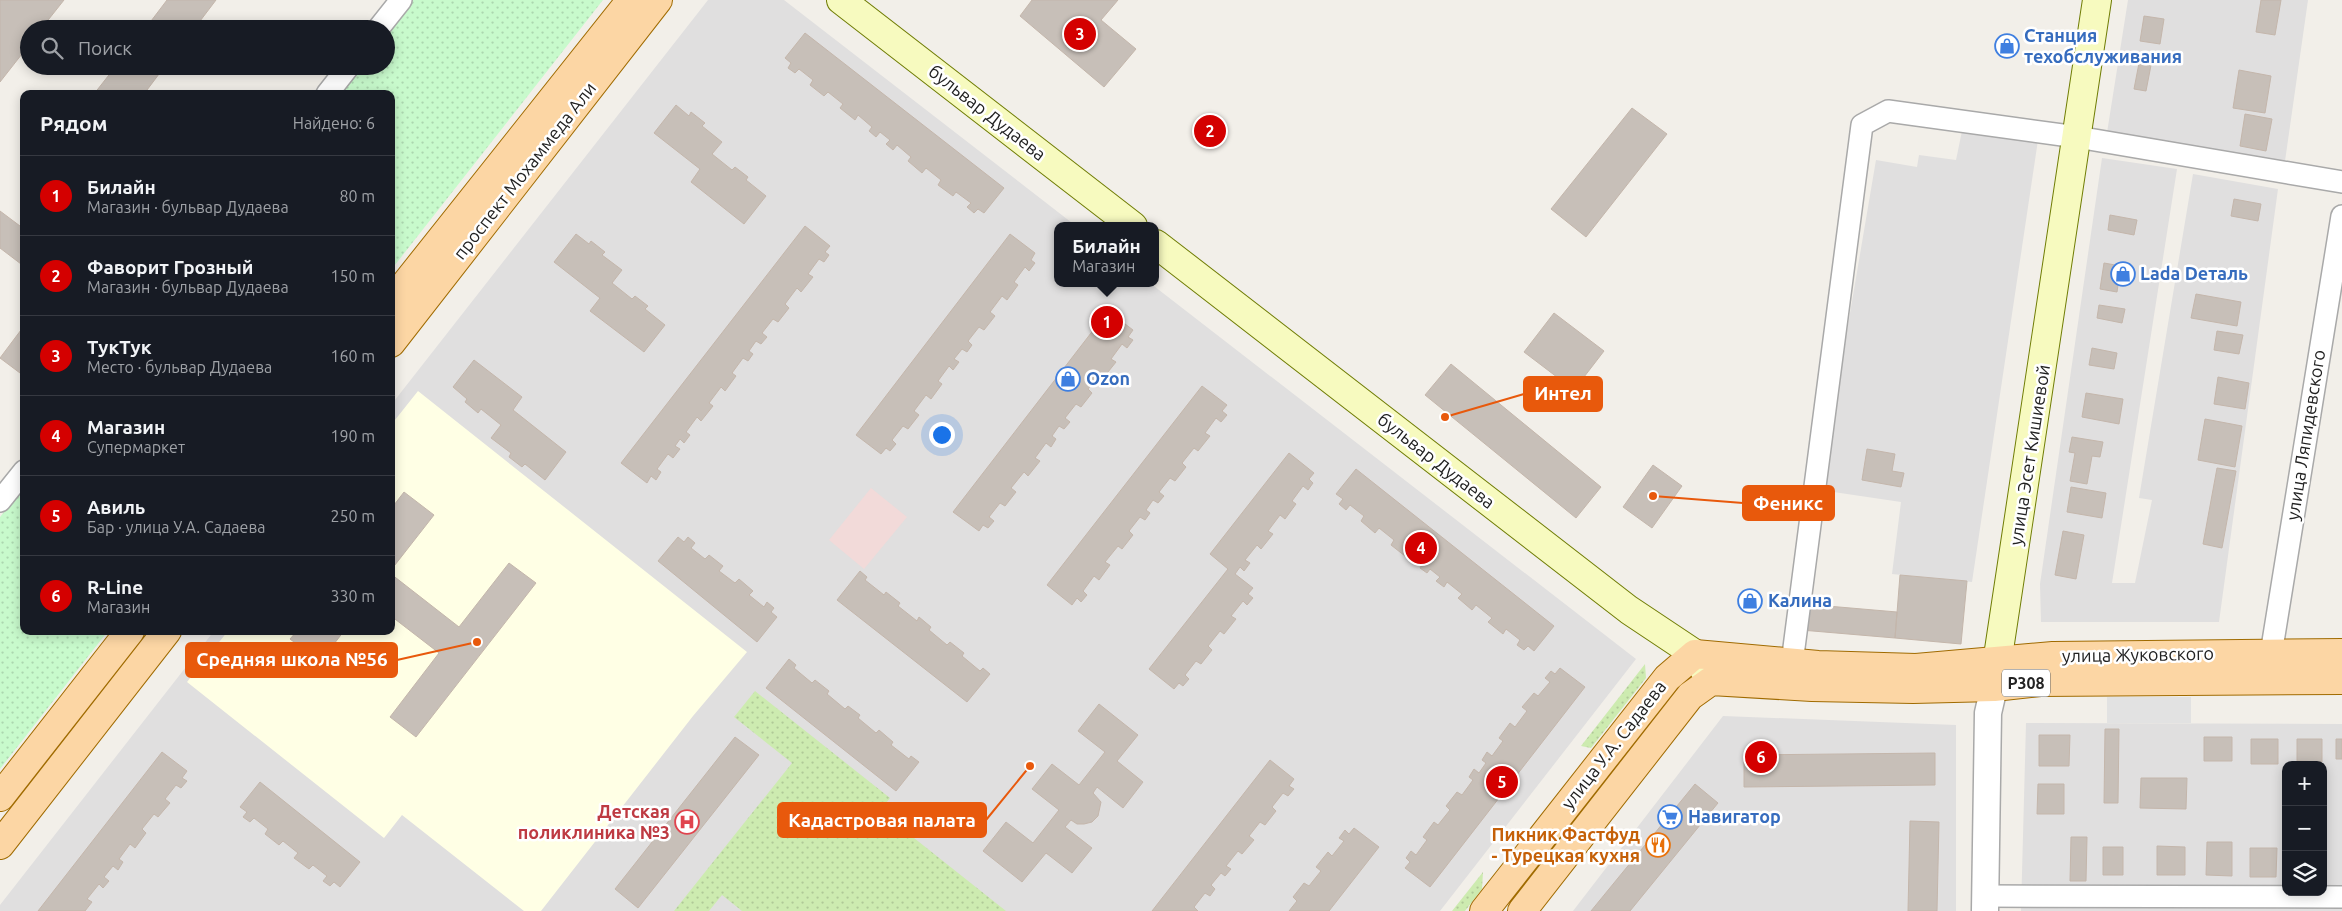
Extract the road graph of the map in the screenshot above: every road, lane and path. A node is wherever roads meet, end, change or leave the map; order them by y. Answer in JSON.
{"nodes":[{"id":1,"x":401,"y":0,"type":"edge"},
{"id":2,"x":632,"y":0,"type":"edge"},
{"id":3,"x":658,"y":0,"type":"edge"},
{"id":4,"x":841,"y":0,"type":"edge"},
{"id":5,"x":2097,"y":0,"type":"edge"},
{"id":6,"x":385,"y":20,"type":"edge"},
{"id":7,"x":342,"y":75,"type":"edge"},
{"id":8,"x":330,"y":90,"type":"edge"},
{"id":9,"x":2077,"y":137,"type":"junction"},
{"id":10,"x":2342,"y":182,"type":"edge"},
{"id":11,"x":2342,"y":216,"type":"edge"},
{"id":12,"x":1128,"y":222,"type":"edge"},
{"id":13,"x":1159,"y":246,"type":"edge"},
{"id":14,"x":395,"y":297,"type":"edge"},
{"id":15,"x":395,"y":338,"type":"edge"},
{"id":16,"x":20,"y":476,"type":"edge"},
{"id":17,"x":0,"y":501,"type":"edge"},
{"id":18,"x":127,"y":635,"type":"edge"},
{"id":19,"x":163,"y":635,"type":"edge"},
{"id":20,"x":2342,"y":653,"type":"edge"},
{"id":21,"x":1694,"y":654,"type":"junction"},
{"id":22,"x":2271,"y":654,"type":"junction"},
{"id":23,"x":1998,"y":660,"type":"junction"},
{"id":24,"x":1792,"y":662,"type":"junction"},
{"id":25,"x":2342,"y":680,"type":"edge"},
{"id":26,"x":1711,"y":681,"type":"junction"},
{"id":27,"x":1994,"y":687,"type":"junction"},
{"id":28,"x":0,"y":797,"type":"edge"},
{"id":29,"x":0,"y":844,"type":"edge"},
{"id":30,"x":2342,"y":897,"type":"edge"},
{"id":31,"x":1985,"y":904,"type":"edge"},
{"id":32,"x":1484,"y":911,"type":"edge"},
{"id":33,"x":1522,"y":911,"type":"edge"}],
"edges":[{"from":1,"to":6,"type":"street"},
{"from":2,"to":14,"type":"main road","name":"проспект Мохаммеда Али"},
{"from":3,"to":15,"type":"main road","name":"проспект Мохаммеда Али"},
{"from":4,"to":12,"type":"main road","name":"бульвар Дудаева"},
{"from":5,"to":9,"type":"main road","name":"улица Эсет Кишиевой"},
{"from":7,"to":8,"type":"street"},
{"from":9,"to":10,"type":"street"},
{"from":9,"to":23,"type":"main road","name":"улица Эсет Кишиевой"},
{"from":9,"to":24,"type":"street"},
{"from":11,"to":22,"type":"street","name":"улица Ляпидевского"},
{"from":13,"to":21,"type":"main road","name":"бульвар Дудаева"},
{"from":16,"to":17,"type":"street"},
{"from":18,"to":28,"type":"main road"},
{"from":19,"to":29,"type":"main road"},
{"from":20,"to":22,"type":"main road","name":"улица Жуковского","number":"P308"},
{"from":21,"to":24,"type":"main road","name":"улица Жуковского","number":"P308"},
{"from":21,"to":26,"type":"main road","name":"бульвар Дудаева"},
{"from":21,"to":32,"type":"main road","name":"улица У.А. Садаева"},
{"from":22,"to":23,"type":"main road","name":"улица Жуковского","number":"P308"},
{"from":23,"to":24,"type":"main road","name":"улица Жуковского","number":"P308"},
{"from":23,"to":27,"type":"main road","name":"улица Эсет Кишиевой"},
{"from":25,"to":27,"type":"main road","number":"P308"},
{"from":26,"to":27,"type":"main road","number":"P308"},
{"from":26,"to":33,"type":"main road","name":"улица У.А. Садаева"},
{"from":27,"to":31,"type":"street","name":"улица Эсет Кишиевой"},
{"from":30,"to":31,"type":"street"}]}
